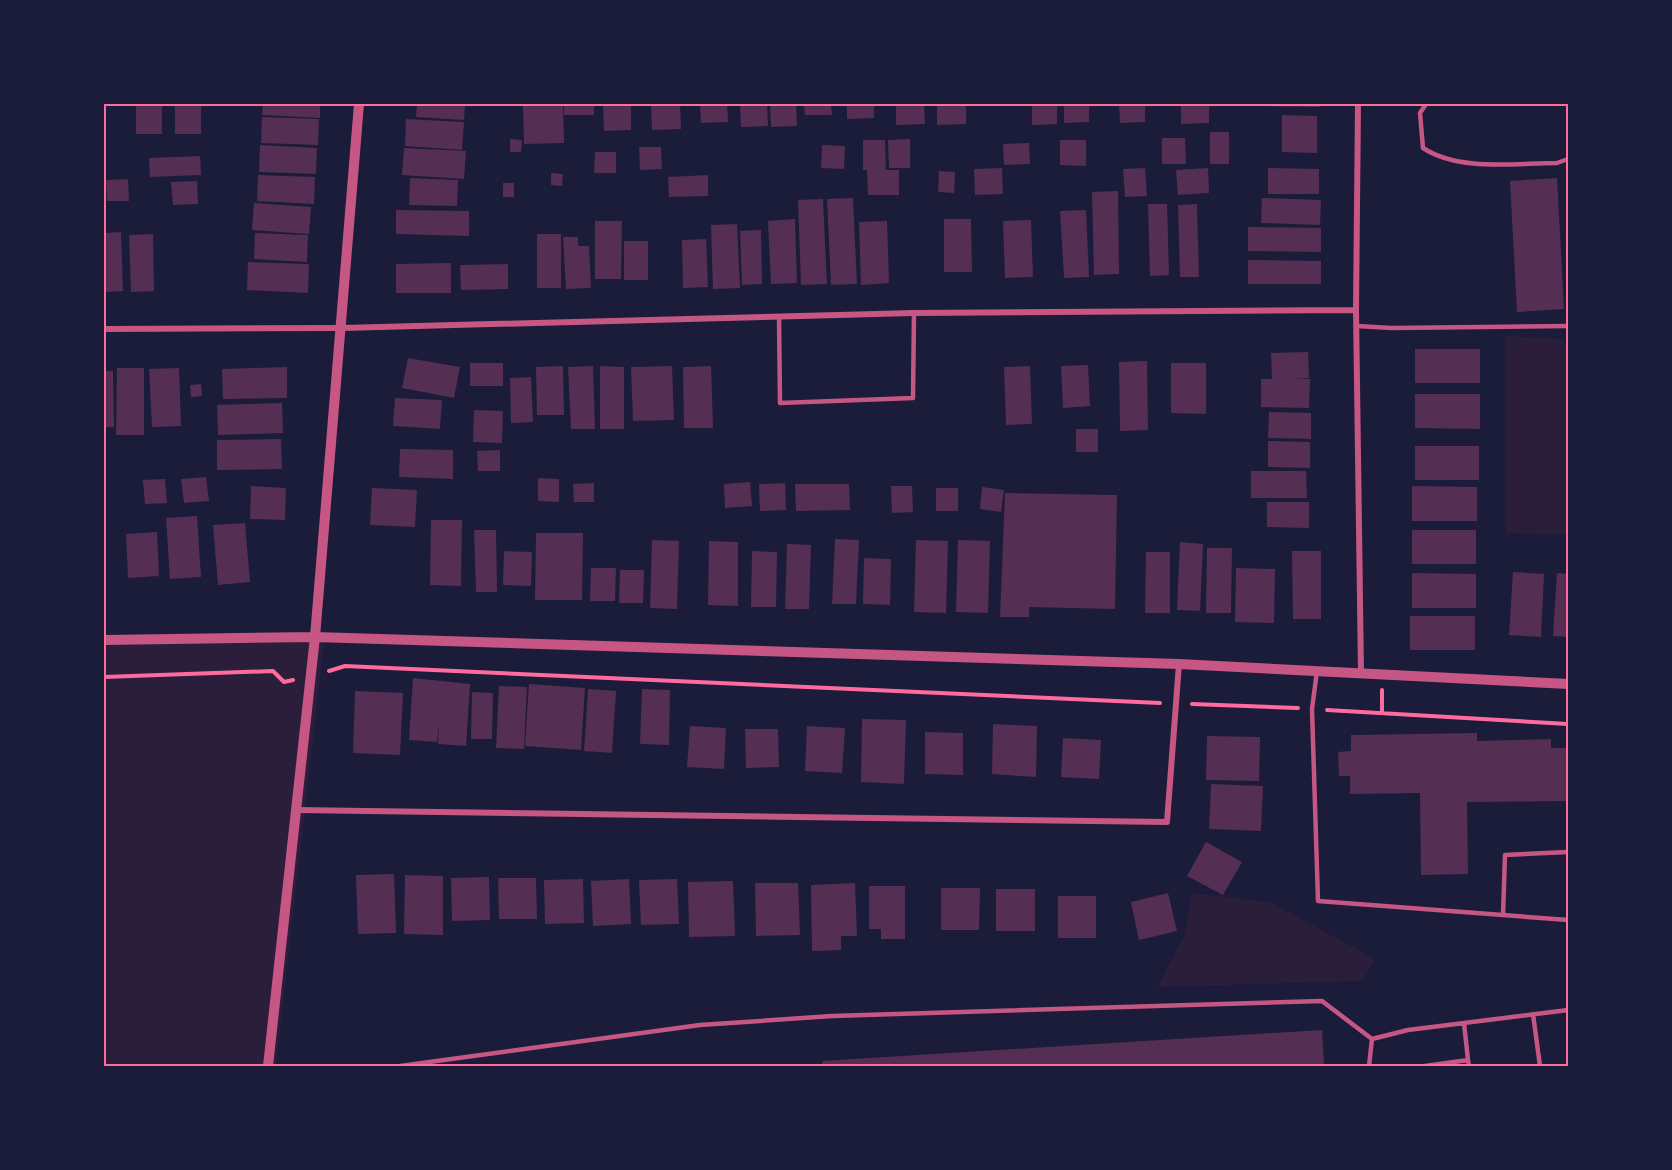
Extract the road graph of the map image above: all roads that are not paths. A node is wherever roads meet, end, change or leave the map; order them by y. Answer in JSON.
{"nodes":[{"id":1,"x":359,"y":104,"type":"edge"},
{"id":2,"x":1358,"y":104,"type":"edge"},
{"id":3,"x":1426,"y":104,"type":"edge"},
{"id":4,"x":1569,"y":159,"type":"edge"},
{"id":5,"x":1356,"y":310,"type":"junction"},
{"id":6,"x":914,"y":313,"type":"junction"},
{"id":7,"x":779,"y":316,"type":"junction"},
{"id":8,"x":1357,"y":326,"type":"junction"},
{"id":9,"x":1569,"y":326,"type":"edge"},
{"id":10,"x":342,"y":328,"type":"junction"},
{"id":11,"x":104,"y":329,"type":"edge"},
{"id":12,"x":315,"y":637,"type":"junction"},
{"id":13,"x":104,"y":640,"type":"edge"},
{"id":14,"x":1179,"y":664,"type":"junction"},
{"id":15,"x":1317,"y":671,"type":"junction"},
{"id":16,"x":1361,"y":674,"type":"junction"},
{"id":17,"x":1569,"y":684,"type":"edge"},
{"id":18,"x":296,"y":810,"type":"junction"},
{"id":19,"x":1569,"y":852,"type":"edge"},
{"id":20,"x":1503,"y":915,"type":"junction"},
{"id":21,"x":1569,"y":920,"type":"edge"},
{"id":22,"x":1569,"y":1010,"type":"edge"},
{"id":23,"x":1533,"y":1014,"type":"junction"},
{"id":24,"x":1464,"y":1023,"type":"junction"},
{"id":25,"x":1372,"y":1039,"type":"junction"},
{"id":26,"x":1468,"y":1063,"type":"edge"},
{"id":27,"x":268,"y":1066,"type":"edge"},
{"id":28,"x":400,"y":1066,"type":"edge"},
{"id":29,"x":1369,"y":1066,"type":"edge"},
{"id":30,"x":1425,"y":1066,"type":"edge"},
{"id":31,"x":1540,"y":1066,"type":"edge"}],
"edges":[{"from":1,"to":10,"type":"street"},
{"from":2,"to":5,"type":"street"},
{"from":3,"to":4,"type":"lane"},
{"from":5,"to":6,"type":"street"},
{"from":5,"to":8,"type":"street"},
{"from":6,"to":7,"type":"street"},
{"from":6,"to":7,"type":"lane"},
{"from":7,"to":10,"type":"street"},
{"from":8,"to":9,"type":"lane"},
{"from":8,"to":16,"type":"street"},
{"from":10,"to":11,"type":"street"},
{"from":10,"to":12,"type":"street"},
{"from":12,"to":13,"type":"street"},
{"from":12,"to":14,"type":"street"},
{"from":12,"to":18,"type":"street"},
{"from":14,"to":15,"type":"street"},
{"from":14,"to":18,"type":"street"},
{"from":15,"to":16,"type":"street"},
{"from":15,"to":20,"type":"lane"},
{"from":16,"to":17,"type":"street"},
{"from":18,"to":27,"type":"street"},
{"from":19,"to":20,"type":"lane"},
{"from":20,"to":21,"type":"lane"},
{"from":22,"to":23,"type":"lane"},
{"from":23,"to":24,"type":"lane"},
{"from":23,"to":31,"type":"lane"},
{"from":24,"to":25,"type":"lane"},
{"from":24,"to":26,"type":"lane"},
{"from":25,"to":28,"type":"lane"},
{"from":25,"to":29,"type":"lane"},
{"from":26,"to":30,"type":"lane"}]}
